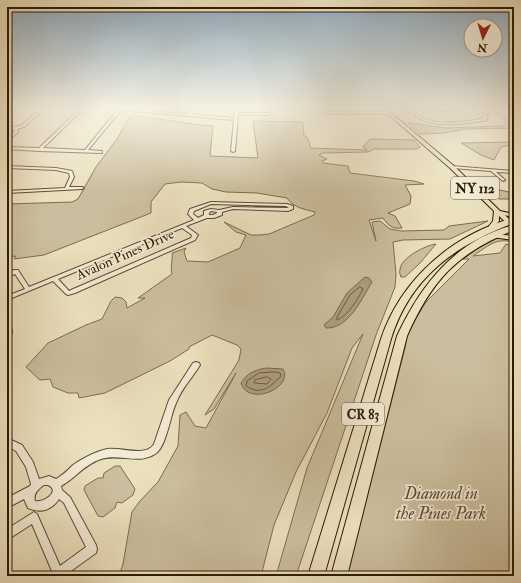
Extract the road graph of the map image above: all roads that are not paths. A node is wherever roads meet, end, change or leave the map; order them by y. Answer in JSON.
{"nodes":[{"id":1,"x":54,"y":135,"type":"edge"},
{"id":2,"x":99,"y":135,"type":"edge"},
{"id":3,"x":234,"y":135,"type":"edge"},
{"id":4,"x":414,"y":135,"type":"edge"},
{"id":5,"x":7,"y":148,"type":"edge"},
{"id":6,"x":39,"y":150,"type":"junction"},
{"id":7,"x":233,"y":151,"type":"dead end"},
{"id":8,"x":86,"y":152,"type":"junction"},
{"id":9,"x":101,"y":152,"type":"dead end"},
{"id":10,"x":452,"y":167,"type":"junction"},
{"id":11,"x":7,"y":168,"type":"edge"},
{"id":12,"x":493,"y":170,"type":"junction"},
{"id":13,"x":514,"y":172,"type":"edge"},
{"id":14,"x":503,"y":180,"type":"dead end"},
{"id":15,"x":82,"y":188,"type":"dead end"},
{"id":16,"x":66,"y":189,"type":"junction"},
{"id":17,"x":7,"y":192,"type":"edge"},
{"id":18,"x":201,"y":206,"type":"junction"},
{"id":19,"x":497,"y":210,"type":"junction"},
{"id":20,"x":208,"y":213,"type":"junction"},
{"id":21,"x":197,"y":220,"type":"junction"},
{"id":22,"x":513,"y":222,"type":"edge"},
{"id":23,"x":183,"y":226,"type":"junction"},
{"id":24,"x":493,"y":232,"type":"junction"},
{"id":25,"x":514,"y":238,"type":"edge"},
{"id":26,"x":7,"y":275,"type":"edge"},
{"id":27,"x":54,"y":279,"type":"junction"},
{"id":28,"x":413,"y":287,"type":"junction"},
{"id":29,"x":28,"y":289,"type":"junction"},
{"id":30,"x":425,"y":291,"type":"junction"},
{"id":31,"x":7,"y":298,"type":"edge"},
{"id":32,"x":7,"y":319,"type":"edge"},
{"id":33,"x":7,"y":335,"type":"edge"},
{"id":34,"x":196,"y":365,"type":"dead end"},
{"id":35,"x":7,"y":442,"type":"edge"},
{"id":36,"x":34,"y":488,"type":"junction"},
{"id":37,"x":57,"y":488,"type":"junction"},
{"id":38,"x":7,"y":503,"type":"edge"},
{"id":39,"x":35,"y":507,"type":"junction"},
{"id":40,"x":34,"y":517,"type":"junction"},
{"id":41,"x":7,"y":535,"type":"edge"},
{"id":42,"x":316,"y":576,"type":"edge"},
{"id":43,"x":339,"y":576,"type":"edge"}],
"edges":[{"from":1,"to":6,"type":"street"},
{"from":2,"to":8,"type":"street"},
{"from":3,"to":7,"type":"street"},
{"from":4,"to":10,"type":"main road","number":"NY 112"},
{"from":5,"to":6,"type":"street"},
{"from":6,"to":8,"type":"street"},
{"from":8,"to":9,"type":"street"},
{"from":10,"to":12,"type":"street"},
{"from":10,"to":19,"type":"main road","number":"NY 112"},
{"from":11,"to":16,"type":"street"},
{"from":12,"to":13,"type":"street"},
{"from":12,"to":14,"type":"street"},
{"from":15,"to":16,"type":"street"},
{"from":16,"to":17,"type":"street"},
{"from":18,"to":20,"type":"street"},
{"from":18,"to":20,"type":"street","name":"Avalon Pines Drive"},
{"from":18,"to":21,"type":"street"},
{"from":19,"to":22,"type":"main road","number":"NY 112"},
{"from":19,"to":24,"type":"main road"},
{"from":20,"to":21,"type":"street","name":"Avalon Pines Drive"},
{"from":21,"to":23,"type":"street","name":"Avalon Pines Drive"},
{"from":22,"to":24,"type":"highway","number":"CR 83"},
{"from":23,"to":27,"type":"street","name":"Avalon Pines Drive"},
{"from":23,"to":27,"type":"street","name":"Avalon Pines Drive"},
{"from":24,"to":25,"type":"main road"},
{"from":24,"to":28,"type":"highway","number":"CR 83"},
{"from":24,"to":30,"type":"highway","number":"CR 83"},
{"from":26,"to":29,"type":"street"},
{"from":27,"to":29,"type":"street","name":"Avalon Pines Drive"},
{"from":28,"to":30,"type":"highway"},
{"from":28,"to":42,"type":"highway","number":"CR 83"},
{"from":29,"to":31,"type":"street","name":"Avalon Pines Drive"},
{"from":30,"to":43,"type":"highway","number":"CR 83"},
{"from":32,"to":33,"type":"street"},
{"from":34,"to":37,"type":"street"},
{"from":35,"to":36,"type":"street"},
{"from":36,"to":37,"type":"street"},
{"from":36,"to":38,"type":"street"},
{"from":36,"to":39,"type":"street"},
{"from":37,"to":39,"type":"street"},
{"from":37,"to":40,"type":"street"},
{"from":39,"to":40,"type":"street"},
{"from":40,"to":41,"type":"street"}]}
